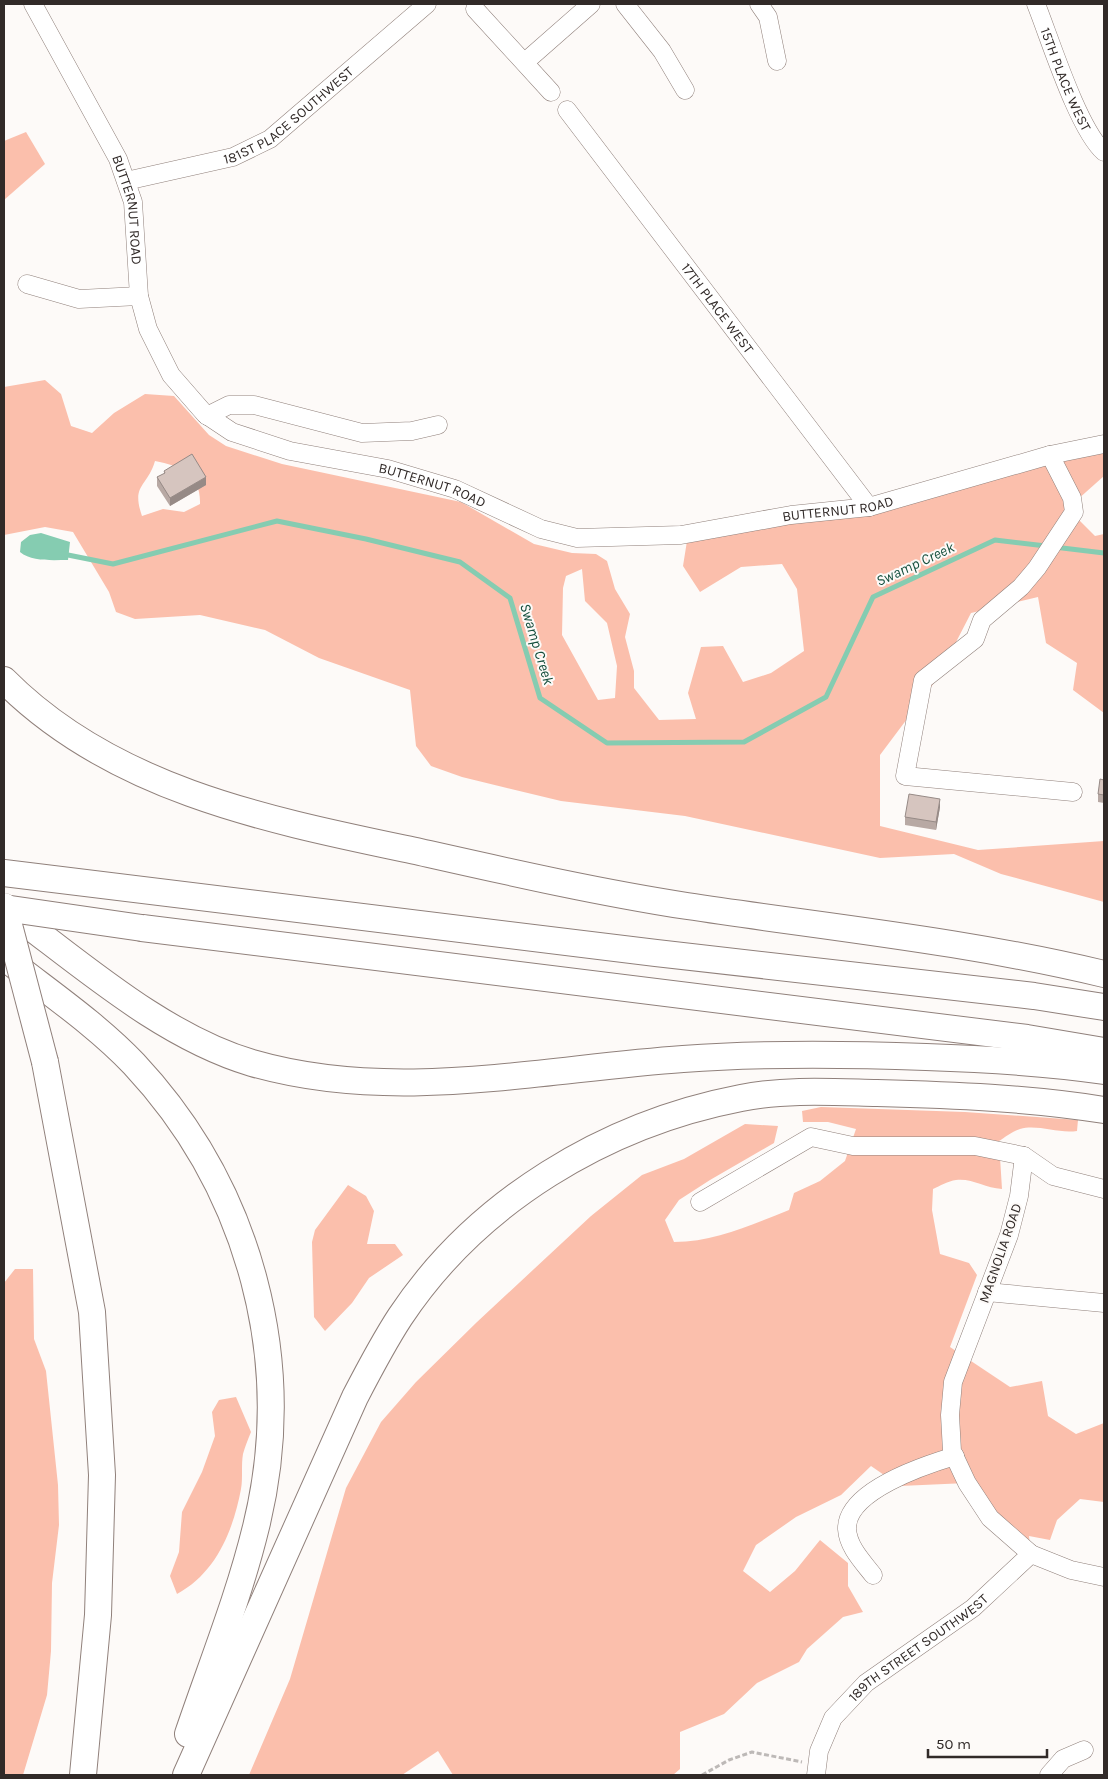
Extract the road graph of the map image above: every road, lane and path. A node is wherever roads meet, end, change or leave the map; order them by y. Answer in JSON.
{"nodes":[{"id":1,"x":34,"y":4,"type":"edge"},
{"id":2,"x":427,"y":4,"type":"edge"},
{"id":3,"x":591,"y":4,"type":"edge"},
{"id":4,"x":624,"y":4,"type":"edge"},
{"id":5,"x":759,"y":4,"type":"edge"},
{"id":6,"x":1036,"y":4,"type":"edge"},
{"id":7,"x":475,"y":9,"type":"dead end"},
{"id":8,"x":777,"y":61,"type":"dead end"},
{"id":9,"x":525,"y":62,"type":"junction"},
{"id":10,"x":685,"y":90,"type":"dead end"},
{"id":11,"x":551,"y":92,"type":"dead end"},
{"id":12,"x":567,"y":110,"type":"dead end"},
{"id":13,"x":1104,"y":152,"type":"edge"},
{"id":14,"x":126,"y":181,"type":"junction"},
{"id":15,"x":28,"y":284,"type":"dead end"},
{"id":16,"x":139,"y":296,"type":"junction"},
{"id":17,"x":207,"y":416,"type":"junction"},
{"id":18,"x":438,"y":426,"type":"dead end"},
{"id":19,"x":1104,"y":444,"type":"edge"},
{"id":20,"x":1050,"y":455,"type":"junction"},
{"id":21,"x":869,"y":507,"type":"junction"},
{"id":22,"x":4,"y":680,"type":"edge"},
{"id":23,"x":1073,"y":792,"type":"dead end"},
{"id":24,"x":4,"y":869,"type":"edge"},
{"id":25,"x":4,"y":873,"type":"edge"},
{"id":26,"x":63,"y":880,"type":"junction"},
{"id":27,"x":4,"y":907,"type":"edge"},
{"id":28,"x":4,"y":957,"type":"edge"},
{"id":29,"x":1104,"y":974,"type":"edge"},
{"id":30,"x":1104,"y":1008,"type":"edge"},
{"id":31,"x":1104,"y":1051,"type":"edge"},
{"id":32,"x":1104,"y":1071,"type":"edge"},
{"id":33,"x":1104,"y":1110,"type":"edge"},
{"id":34,"x":1024,"y":1156,"type":"junction"},
{"id":35,"x":1104,"y":1189,"type":"edge"},
{"id":36,"x":700,"y":1202,"type":"dead end"},
{"id":37,"x":987,"y":1292,"type":"junction"},
{"id":38,"x":1104,"y":1303,"type":"edge"},
{"id":39,"x":955,"y":1456,"type":"junction"},
{"id":40,"x":1031,"y":1554,"type":"junction"},
{"id":41,"x":873,"y":1575,"type":"dead end"},
{"id":42,"x":1104,"y":1577,"type":"edge"},
{"id":43,"x":1084,"y":1750,"type":"dead end"},
{"id":44,"x":818,"y":1764,"type":"edge"},
{"id":45,"x":84,"y":1775,"type":"edge"},
{"id":46,"x":174,"y":1775,"type":"edge"},
{"id":47,"x":186,"y":1775,"type":"edge"},
{"id":48,"x":702,"y":1775,"type":"edge"},
{"id":49,"x":1049,"y":1775,"type":"edge"}],
"edges":[{"from":1,"to":14,"type":"street","name":"BUTTERNUT ROAD"},
{"from":2,"to":14,"type":"street","name":"181ST PLACE SOUTHWEST"},
{"from":3,"to":9,"type":"street"},
{"from":4,"to":10,"type":"street"},
{"from":5,"to":8,"type":"street"},
{"from":6,"to":13,"type":"street","name":"15TH PLACE WEST"},
{"from":7,"to":9,"type":"street"},
{"from":9,"to":11,"type":"street"},
{"from":12,"to":21,"type":"street","name":"17TH PLACE WEST"},
{"from":14,"to":16,"type":"street","name":"BUTTERNUT ROAD"},
{"from":15,"to":16,"type":"street"},
{"from":16,"to":17,"type":"street","name":"BUTTERNUT ROAD"},
{"from":17,"to":18,"type":"street"},
{"from":17,"to":21,"type":"street","name":"BUTTERNUT ROAD"},
{"from":19,"to":20,"type":"street","name":"BUTTERNUT ROAD"},
{"from":20,"to":21,"type":"street","name":"BUTTERNUT ROAD"},
{"from":20,"to":23,"type":"street"},
{"from":22,"to":29,"type":"highway"},
{"from":24,"to":26,"type":"highway"},
{"from":25,"to":26,"type":"highway"},
{"from":26,"to":30,"type":"highway"},
{"from":27,"to":31,"type":"highway","bridge":true},
{"from":27,"to":32,"type":"highway"},
{"from":27,"to":45,"type":"highway","bridge":true},
{"from":28,"to":46,"type":"highway"},
{"from":33,"to":47,"type":"highway"},
{"from":34,"to":35,"type":"street"},
{"from":34,"to":36,"type":"street"},
{"from":34,"to":37,"type":"street","name":"MAGNOLIA ROAD"},
{"from":37,"to":38,"type":"street"},
{"from":37,"to":39,"type":"street","name":"MAGNOLIA ROAD"},
{"from":39,"to":40,"type":"street","name":"MAGNOLIA ROAD"},
{"from":39,"to":41,"type":"street"},
{"from":40,"to":42,"type":"street","name":"MAGNOLIA ROAD"},
{"from":40,"to":44,"type":"street","name":"189TH STREET SOUTHWEST"},
{"from":43,"to":49,"type":"street"},
{"from":44,"to":48,"type":"path"}]}
